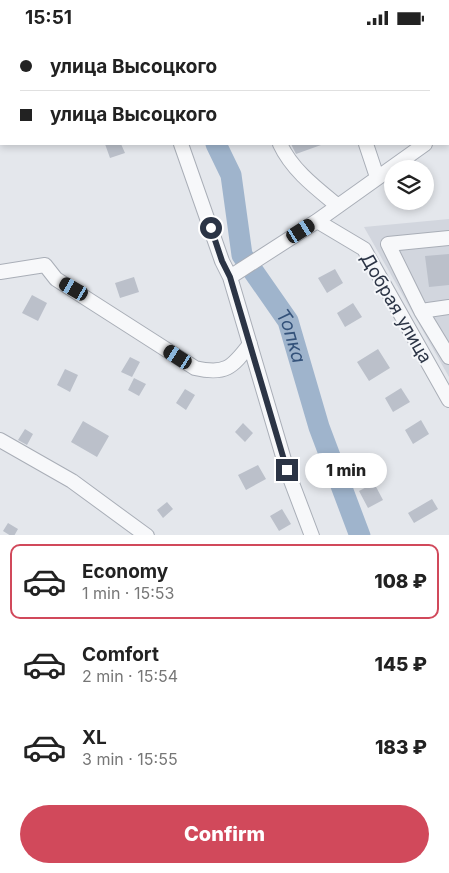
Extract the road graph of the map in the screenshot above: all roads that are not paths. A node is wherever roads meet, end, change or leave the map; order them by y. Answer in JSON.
{"nodes":[{"id":1,"x":182,"y":145,"type":"edge"},
{"id":2,"x":280,"y":145,"type":"edge"},
{"id":3,"x":366,"y":145,"type":"edge"},
{"id":4,"x":424,"y":145,"type":"edge"},
{"id":5,"x":377,"y":177,"type":"junction"},
{"id":6,"x":334,"y":209,"type":"junction"},
{"id":7,"x":317,"y":221,"type":"junction"},
{"id":8,"x":449,"y":238,"type":"edge"},
{"id":9,"x":0,"y":272,"type":"edge"},
{"id":10,"x":230,"y":277,"type":"junction"},
{"id":11,"x":449,"y":307,"type":"edge"},
{"id":12,"x":421,"y":311,"type":"junction"},
{"id":13,"x":250,"y":344,"type":"junction"},
{"id":14,"x":449,"y":357,"type":"edge"},
{"id":15,"x":449,"y":400,"type":"edge"},
{"id":16,"x":0,"y":440,"type":"edge"},
{"id":17,"x":147,"y":535,"type":"edge"},
{"id":18,"x":312,"y":535,"type":"edge"}],
"edges":[{"from":1,"to":10,"type":"street"},
{"from":2,"to":6,"type":"street"},
{"from":3,"to":5,"type":"street"},
{"from":4,"to":5,"type":"street"},
{"from":5,"to":6,"type":"street"},
{"from":6,"to":7,"type":"street"},
{"from":7,"to":10,"type":"street"},
{"from":7,"to":15,"type":"street","name":"Добрая улица"},
{"from":8,"to":12,"type":"street"},
{"from":9,"to":13,"type":"street"},
{"from":10,"to":13,"type":"street"},
{"from":11,"to":12,"type":"street"},
{"from":12,"to":14,"type":"street"},
{"from":13,"to":18,"type":"street"},
{"from":16,"to":17,"type":"street"}]}
